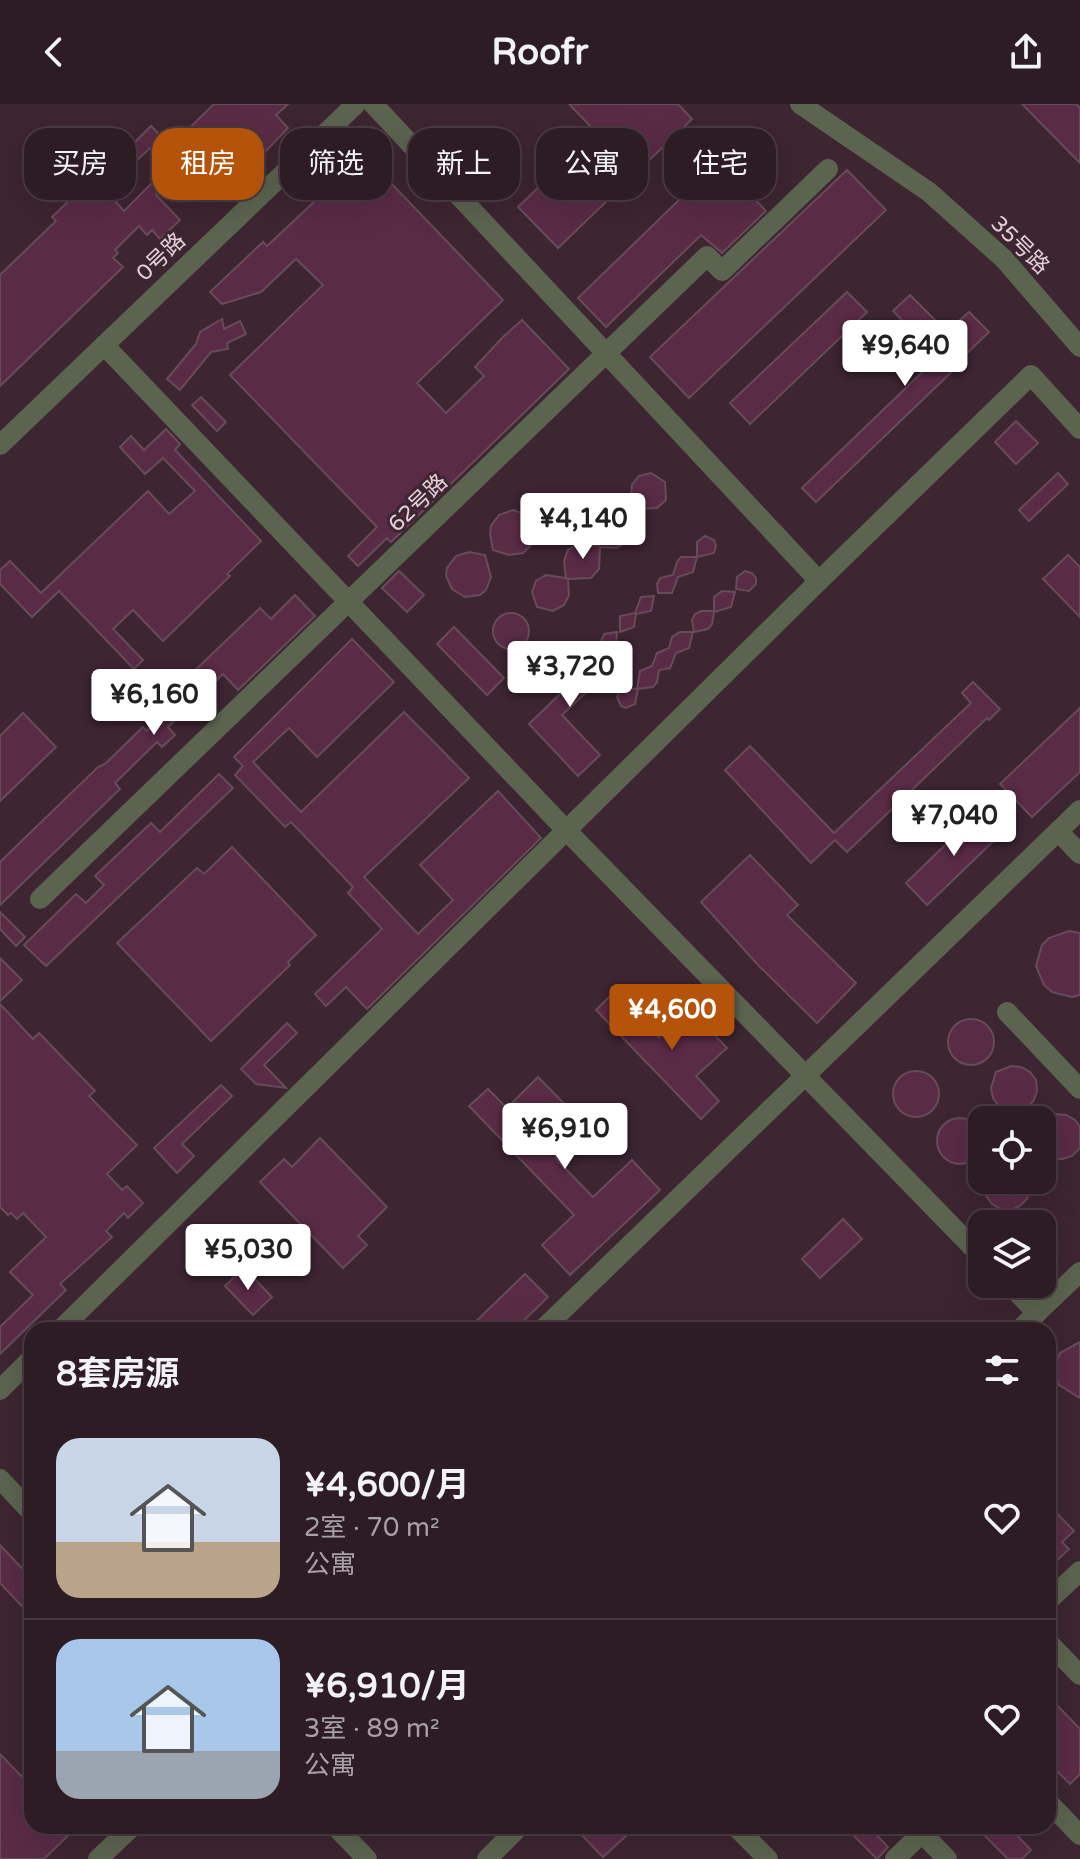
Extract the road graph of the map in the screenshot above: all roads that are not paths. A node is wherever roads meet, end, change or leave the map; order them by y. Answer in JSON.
{"nodes":[{"id":1,"x":356,"y":104,"type":"edge"},
{"id":2,"x":373,"y":104,"type":"edge"},
{"id":3,"x":800,"y":104,"type":"edge"},
{"id":4,"x":828,"y":169,"type":"dead end"},
{"id":5,"x":104,"y":345,"type":"junction"},
{"id":6,"x":1080,"y":347,"type":"edge"},
{"id":7,"x":606,"y":354,"type":"junction"},
{"id":8,"x":1080,"y":429,"type":"edge"},
{"id":9,"x":0,"y":445,"type":"edge"},
{"id":10,"x":819,"y":581,"type":"junction"},
{"id":11,"x":350,"y":601,"type":"junction"},
{"id":12,"x":1079,"y":814,"type":"edge"},
{"id":13,"x":566,"y":830,"type":"junction"},
{"id":14,"x":1058,"y":831,"type":"junction"},
{"id":15,"x":1080,"y":854,"type":"edge"},
{"id":16,"x":40,"y":899,"type":"dead end"},
{"id":17,"x":1007,"y":1012,"type":"dead end"},
{"id":18,"x":805,"y":1074,"type":"junction"},
{"id":19,"x":1080,"y":1089,"type":"edge"},
{"id":20,"x":968,"y":1243,"type":"edge"},
{"id":21,"x":1080,"y":1272,"type":"edge"},
{"id":22,"x":1023,"y":1298,"type":"edge"},
{"id":23,"x":1037,"y":1313,"type":"junction"},
{"id":24,"x":68,"y":1322,"type":"edge"},
{"id":25,"x":550,"y":1322,"type":"edge"},
{"id":26,"x":1027,"y":1322,"type":"edge"},
{"id":27,"x":24,"y":1366,"type":"edge"},
{"id":28,"x":0,"y":1390,"type":"edge"},
{"id":29,"x":0,"y":1479,"type":"edge"},
{"id":30,"x":24,"y":1504,"type":"edge"},
{"id":31,"x":1080,"y":1571,"type":"edge"},
{"id":32,"x":1056,"y":1594,"type":"edge"},
{"id":33,"x":1056,"y":1650,"type":"edge"},
{"id":34,"x":1080,"y":1675,"type":"edge"},
{"id":35,"x":1056,"y":1810,"type":"edge"},
{"id":36,"x":126,"y":1834,"type":"edge"},
{"id":37,"x":343,"y":1834,"type":"edge"},
{"id":38,"x":512,"y":1834,"type":"edge"},
{"id":39,"x":743,"y":1834,"type":"edge"},
{"id":40,"x":914,"y":1834,"type":"edge"},
{"id":41,"x":923,"y":1834,"type":"edge"},
{"id":42,"x":1080,"y":1835,"type":"edge"},
{"id":43,"x":104,"y":1857,"type":"edge"},
{"id":44,"x":367,"y":1859,"type":"edge"},
{"id":45,"x":487,"y":1859,"type":"edge"},
{"id":46,"x":768,"y":1859,"type":"edge"},
{"id":47,"x":895,"y":1859,"type":"edge"},
{"id":48,"x":947,"y":1859,"type":"edge"}],
"edges":[{"from":1,"to":5,"type":"street","name":"0号路"},
{"from":2,"to":7,"type":"street"},
{"from":3,"to":6,"type":"street","name":"35号路"},
{"from":4,"to":7,"type":"street","name":"62号路"},
{"from":5,"to":9,"type":"street","name":"0号路"},
{"from":5,"to":11,"type":"street"},
{"from":7,"to":10,"type":"street"},
{"from":7,"to":11,"type":"street","name":"62号路"},
{"from":8,"to":10,"type":"street"},
{"from":10,"to":13,"type":"street"},
{"from":11,"to":13,"type":"street"},
{"from":11,"to":16,"type":"street","name":"62号路"},
{"from":12,"to":14,"type":"street"},
{"from":13,"to":18,"type":"street"},
{"from":13,"to":24,"type":"street"},
{"from":14,"to":15,"type":"street"},
{"from":14,"to":18,"type":"street"},
{"from":17,"to":19,"type":"street"},
{"from":18,"to":20,"type":"street"},
{"from":18,"to":25,"type":"street"},
{"from":21,"to":23,"type":"street"},
{"from":22,"to":23,"type":"street"},
{"from":23,"to":26,"type":"street"},
{"from":27,"to":28,"type":"street"},
{"from":29,"to":30,"type":"street"},
{"from":31,"to":32,"type":"street"},
{"from":33,"to":34,"type":"street"},
{"from":35,"to":42,"type":"street"},
{"from":36,"to":43,"type":"street"},
{"from":37,"to":44,"type":"street"},
{"from":38,"to":45,"type":"street"},
{"from":39,"to":46,"type":"street"},
{"from":40,"to":47,"type":"street"},
{"from":41,"to":48,"type":"street"}]}
